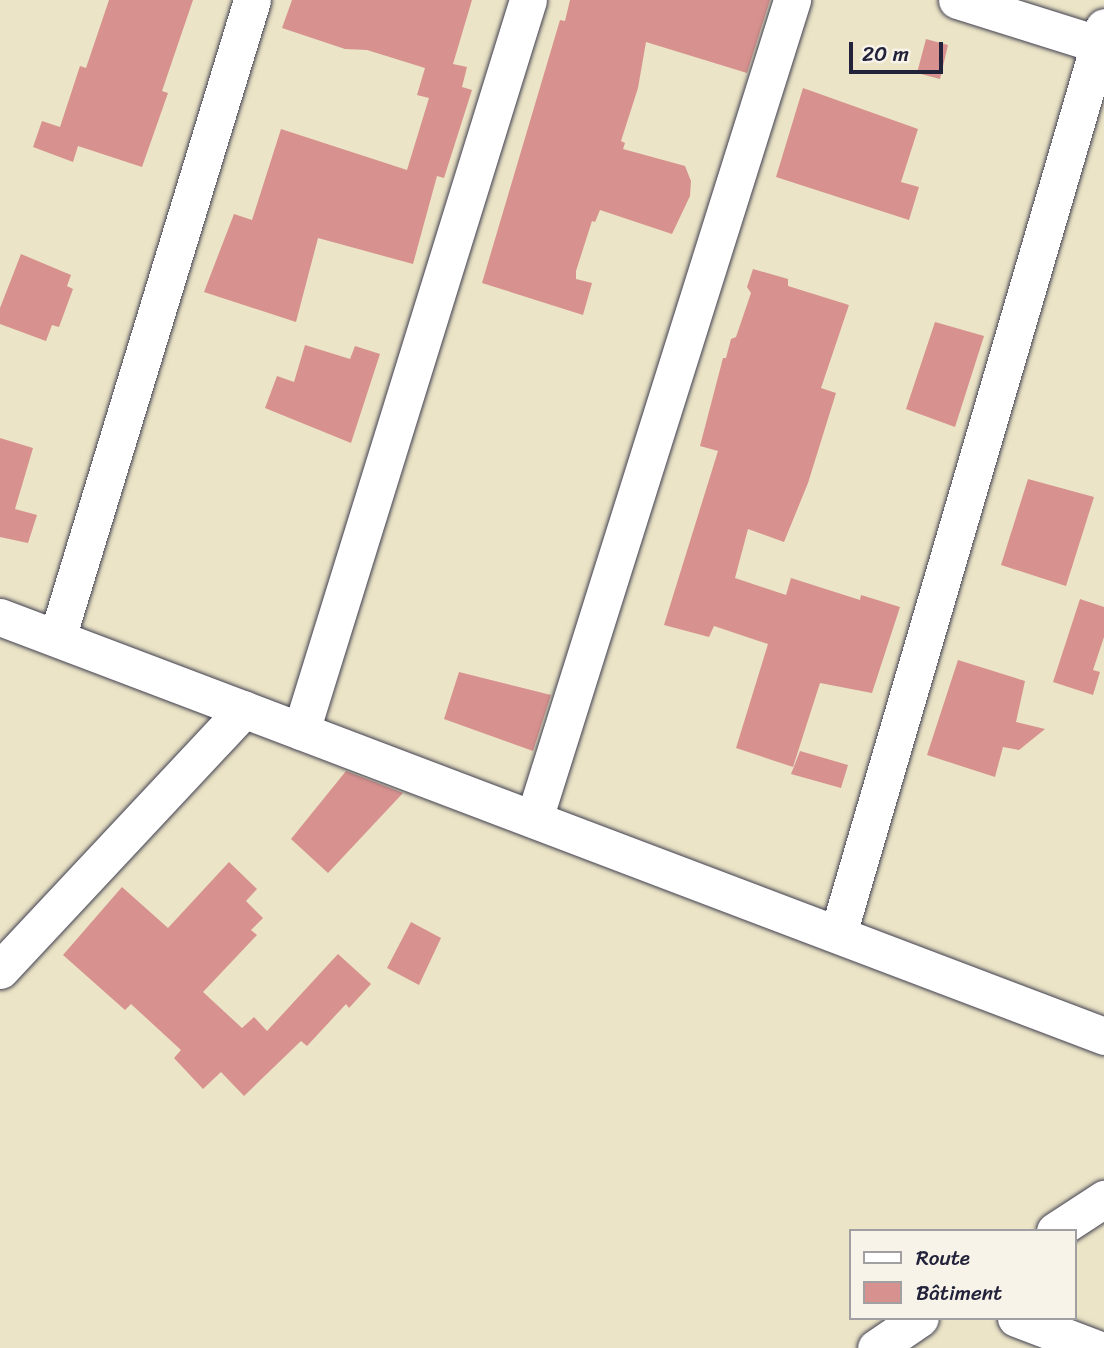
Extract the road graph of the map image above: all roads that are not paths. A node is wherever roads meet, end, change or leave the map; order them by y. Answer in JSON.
{"nodes":[{"id":1,"x":252,"y":0,"type":"edge"},
{"id":2,"x":528,"y":0,"type":"edge"},
{"id":3,"x":792,"y":0,"type":"edge"},
{"id":4,"x":957,"y":0,"type":"edge"},
{"id":5,"x":1102,"y":40,"type":"edge"},
{"id":6,"x":0,"y":617,"type":"edge"},
{"id":7,"x":57,"y":638,"type":"junction"},
{"id":8,"x":244,"y":709,"type":"junction"},
{"id":9,"x":300,"y":730,"type":"junction"},
{"id":10,"x":534,"y":819,"type":"junction"},
{"id":11,"x":838,"y":934,"type":"junction"},
{"id":12,"x":0,"y":970,"type":"edge"},
{"id":13,"x":1104,"y":1036,"type":"edge"},
{"id":14,"x":1104,"y":1199,"type":"edge"},
{"id":15,"x":1058,"y":1229,"type":"edge"},
{"id":16,"x":917,"y":1320,"type":"edge"},
{"id":17,"x":1021,"y":1320,"type":"edge"},
{"id":18,"x":876,"y":1348,"type":"edge"},
{"id":19,"x":1095,"y":1348,"type":"edge"}],
"edges":[{"from":1,"to":7,"type":"street"},
{"from":2,"to":9,"type":"street"},
{"from":3,"to":10,"type":"street"},
{"from":4,"to":5,"type":"street"},
{"from":5,"to":11,"type":"street"},
{"from":6,"to":7,"type":"street"},
{"from":7,"to":8,"type":"street"},
{"from":8,"to":9,"type":"street"},
{"from":8,"to":12,"type":"street"},
{"from":9,"to":10,"type":"street"},
{"from":10,"to":11,"type":"street"},
{"from":11,"to":13,"type":"street"},
{"from":14,"to":15,"type":"street"},
{"from":16,"to":18,"type":"street"},
{"from":17,"to":19,"type":"street"}]}
